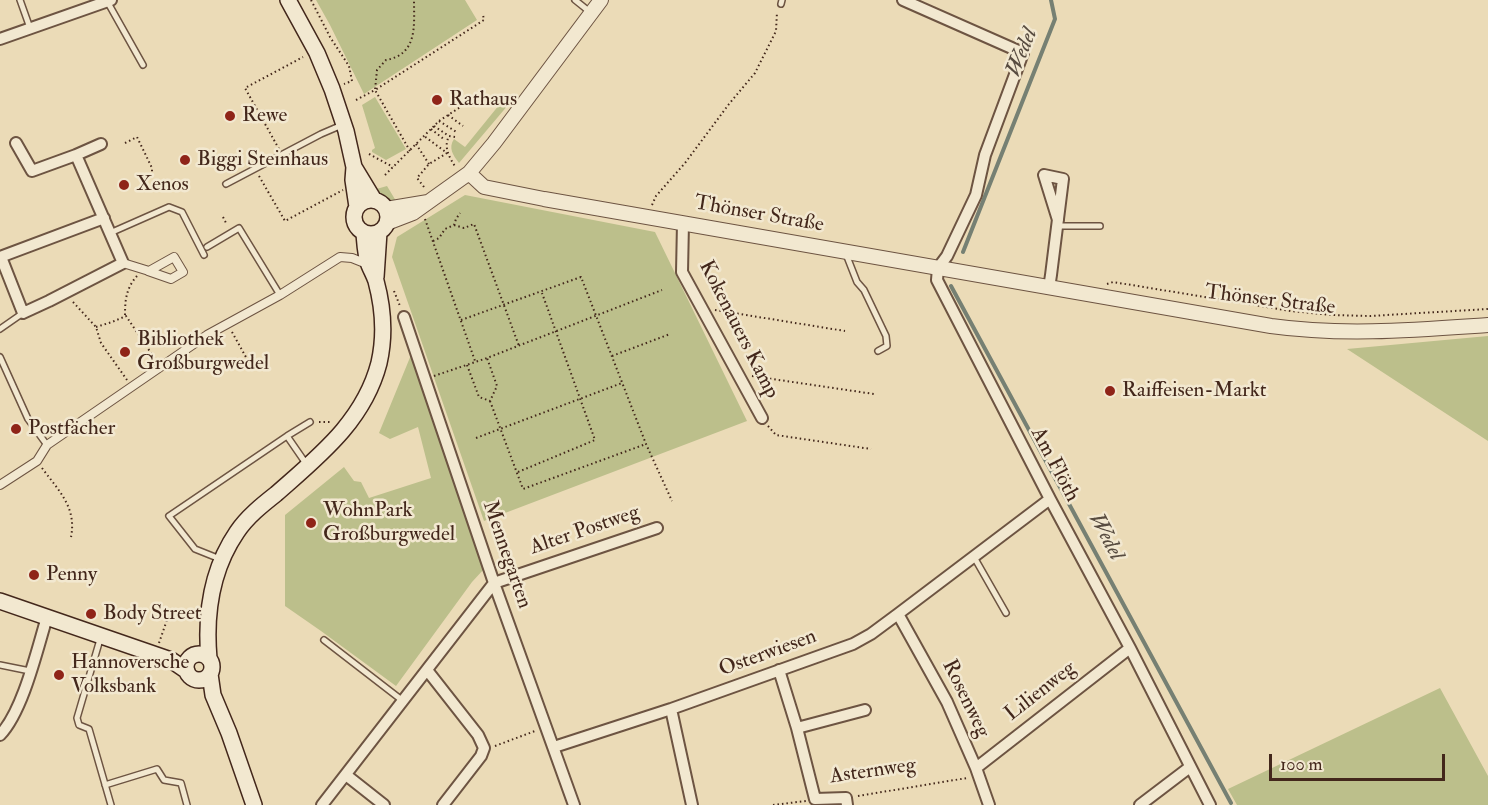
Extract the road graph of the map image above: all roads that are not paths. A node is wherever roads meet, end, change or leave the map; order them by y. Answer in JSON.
{"nodes":[{"id":1,"x":20,"y":0,"type":"edge"},
{"id":2,"x":288,"y":0,"type":"edge"},
{"id":3,"x":575,"y":0,"type":"edge"},
{"id":4,"x":602,"y":0,"type":"edge"},
{"id":5,"x":109,"y":1,"type":"edge"},
{"id":6,"x":910,"y":1,"type":"edge"},
{"id":7,"x":592,"y":13,"type":"junction"},
{"id":8,"x":30,"y":28,"type":"junction"},
{"id":9,"x":0,"y":39,"type":"edge"},
{"id":10,"x":143,"y":65,"type":"dead end"},
{"id":11,"x":344,"y":124,"type":"junction"},
{"id":12,"x":16,"y":143,"type":"dead end"},
{"id":13,"x":101,"y":144,"type":"dead end"},
{"id":14,"x":76,"y":155,"type":"junction"},
{"id":15,"x":354,"y":167,"type":"junction"},
{"id":16,"x":462,"y":170,"type":"junction"},
{"id":17,"x":226,"y":184,"type":"dead end"},
{"id":18,"x":357,"y":207,"type":"junction"},
{"id":19,"x":104,"y":218,"type":"junction"},
{"id":20,"x":378,"y":219,"type":"junction"},
{"id":21,"x":683,"y":223,"type":"junction"},
{"id":22,"x":1057,"y":223,"type":"joint"},
{"id":23,"x":1100,"y":226,"type":"dead end"},
{"id":24,"x":110,"y":233,"type":"junction"},
{"id":25,"x":207,"y":247,"type":"dead end"},
{"id":26,"x":845,"y":252,"type":"junction"},
{"id":27,"x":204,"y":255,"type":"dead end"},
{"id":28,"x":1,"y":257,"type":"edge"},
{"id":29,"x":123,"y":263,"type":"junction"},
{"id":30,"x":369,"y":265,"type":"junction"},
{"id":31,"x":938,"y":268,"type":"junction"},
{"id":32,"x":145,"y":271,"type":"road end"},
{"id":33,"x":376,"y":280,"type":"junction"},
{"id":34,"x":1049,"y":288,"type":"junction"},
{"id":35,"x":280,"y":295,"type":"junction"},
{"id":36,"x":23,"y":313,"type":"junction"},
{"id":37,"x":404,"y":317,"type":"road end"},
{"id":38,"x":1488,"y":325,"type":"edge"},
{"id":39,"x":0,"y":329,"type":"edge"},
{"id":40,"x":878,"y":351,"type":"dead end"},
{"id":41,"x":0,"y":357,"type":"edge"},
{"id":42,"x":762,"y":418,"type":"road end"},
{"id":43,"x":310,"y":422,"type":"road end"},
{"id":44,"x":287,"y":436,"type":"junction"},
{"id":45,"x":46,"y":445,"type":"junction"},
{"id":46,"x":308,"y":467,"type":"junction"},
{"id":47,"x":0,"y":485,"type":"edge"},
{"id":48,"x":1050,"y":499,"type":"junction"},
{"id":49,"x":657,"y":528,"type":"dead end"},
{"id":50,"x":974,"y":557,"type":"junction"},
{"id":51,"x":222,"y":559,"type":"junction"},
{"id":52,"x":494,"y":583,"type":"junction"},
{"id":53,"x":0,"y":601,"type":"edge"},
{"id":54,"x":1006,"y":613,"type":"dead end"},
{"id":55,"x":898,"y":614,"type":"junction"},
{"id":56,"x":47,"y":616,"type":"junction"},
{"id":57,"x":101,"y":635,"type":"junction"},
{"id":58,"x":324,"y":640,"type":"dead end"},
{"id":59,"x":1130,"y":648,"type":"junction"},
{"id":60,"x":0,"y":665,"type":"edge"},
{"id":61,"x":198,"y":666,"type":"junction"},
{"id":62,"x":427,"y":670,"type":"junction"},
{"id":63,"x":779,"y":670,"type":"junction"},
{"id":64,"x":30,"y":671,"type":"junction"},
{"id":65,"x":403,"y":701,"type":"junction"},
{"id":66,"x":671,"y":709,"type":"junction"},
{"id":67,"x":865,"y":710,"type":"dead end"},
{"id":68,"x":797,"y":728,"type":"junction"},
{"id":69,"x":0,"y":735,"type":"edge"},
{"id":70,"x":554,"y":747,"type":"junction"},
{"id":71,"x":1190,"y":767,"type":"junction"},
{"id":72,"x":978,"y":772,"type":"junction"},
{"id":73,"x":346,"y":776,"type":"junction"},
{"id":74,"x":106,"y":785,"type":"junction"},
{"id":75,"x":846,"y":802,"type":"edge"},
{"id":76,"x":111,"y":805,"type":"edge"},
{"id":77,"x":187,"y":805,"type":"edge"},
{"id":78,"x":254,"y":805,"type":"edge"},
{"id":79,"x":322,"y":805,"type":"edge"},
{"id":80,"x":384,"y":805,"type":"edge"},
{"id":81,"x":443,"y":805,"type":"edge"},
{"id":82,"x":574,"y":805,"type":"edge"},
{"id":83,"x":692,"y":805,"type":"edge"},
{"id":84,"x":989,"y":805,"type":"edge"},
{"id":85,"x":1140,"y":805,"type":"edge"},
{"id":86,"x":1210,"y":805,"type":"edge"}],
"edges":[{"from":1,"to":8,"type":"lane"},
{"from":2,"to":11,"type":"main road"},
{"from":3,"to":7,"type":"lane"},
{"from":4,"to":7,"type":"street"},
{"from":5,"to":8,"type":"street"},
{"from":5,"to":10,"type":"lane"},
{"from":6,"to":31,"type":"street"},
{"from":7,"to":16,"type":"street"},
{"from":8,"to":9,"type":"street"},
{"from":11,"to":15,"type":"main road"},
{"from":11,"to":17,"type":"lane"},
{"from":12,"to":14,"type":"street"},
{"from":13,"to":14,"type":"street"},
{"from":14,"to":19,"type":"street"},
{"from":15,"to":18,"type":"main road"},
{"from":15,"to":20,"type":"main road"},
{"from":16,"to":20,"type":"street"},
{"from":16,"to":21,"type":"street","name":"Thönser Straße"},
{"from":18,"to":20,"type":"main road"},
{"from":18,"to":20,"type":"main road"},
{"from":19,"to":24,"type":"street"},
{"from":19,"to":28,"type":"street"},
{"from":20,"to":30,"type":"main road"},
{"from":20,"to":33,"type":"main road"},
{"from":21,"to":26,"type":"street","name":"Thönser Straße"},
{"from":21,"to":42,"type":"street","name":"Kokenauers Kamp"},
{"from":22,"to":23,"type":"lane"},
{"from":22,"to":34,"type":"street"},
{"from":24,"to":27,"type":"lane"},
{"from":24,"to":29,"type":"street"},
{"from":25,"to":35,"type":"lane"},
{"from":26,"to":31,"type":"street","name":"Thönser Straße"},
{"from":26,"to":40,"type":"lane"},
{"from":28,"to":36,"type":"street"},
{"from":29,"to":32,"type":"street"},
{"from":29,"to":36,"type":"street"},
{"from":30,"to":33,"type":"main road"},
{"from":30,"to":35,"type":"street"},
{"from":31,"to":34,"type":"street","name":"Thönser Straße"},
{"from":31,"to":48,"type":"street","name":"Am Flöth"},
{"from":33,"to":46,"type":"main road"},
{"from":34,"to":38,"type":"street","name":"Thönser Straße"},
{"from":35,"to":45,"type":"street"},
{"from":36,"to":39,"type":"lane"},
{"from":37,"to":52,"type":"street","name":"Mennegarten"},
{"from":41,"to":45,"type":"lane"},
{"from":43,"to":44,"type":"lane"},
{"from":44,"to":46,"type":"lane"},
{"from":44,"to":51,"type":"lane"},
{"from":45,"to":47,"type":"street"},
{"from":46,"to":51,"type":"main road"},
{"from":48,"to":50,"type":"street","name":"Osterwiesen"},
{"from":48,"to":59,"type":"street","name":"Am Flöth"},
{"from":49,"to":52,"type":"street","name":"Alter Postweg"},
{"from":50,"to":54,"type":"lane"},
{"from":50,"to":55,"type":"street","name":"Osterwiesen"},
{"from":51,"to":61,"type":"main road"},
{"from":52,"to":62,"type":"street"},
{"from":52,"to":70,"type":"street","name":"Mennegarten"},
{"from":53,"to":56,"type":"main road"},
{"from":55,"to":63,"type":"street","name":"Osterwiesen"},
{"from":55,"to":72,"type":"street","name":"Rosenweg"},
{"from":56,"to":57,"type":"main road"},
{"from":56,"to":64,"type":"street"},
{"from":57,"to":61,"type":"main road"},
{"from":57,"to":74,"type":"lane"},
{"from":58,"to":65,"type":"lane"},
{"from":59,"to":71,"type":"street","name":"Am Flöth"},
{"from":59,"to":72,"type":"street","name":"Lilienweg"},
{"from":60,"to":64,"type":"lane"},
{"from":61,"to":78,"type":"main road"},
{"from":62,"to":65,"type":"street"},
{"from":62,"to":81,"type":"street"},
{"from":63,"to":66,"type":"street","name":"Osterwiesen"},
{"from":63,"to":68,"type":"street"},
{"from":64,"to":69,"type":"street"},
{"from":65,"to":73,"type":"street"},
{"from":66,"to":70,"type":"street","name":"Osterwiesen"},
{"from":66,"to":83,"type":"street"},
{"from":67,"to":68,"type":"street"},
{"from":68,"to":75,"type":"street","name":"Asternweg"},
{"from":70,"to":82,"type":"street","name":"Mennegarten"},
{"from":71,"to":85,"type":"street"},
{"from":71,"to":86,"type":"street","name":"Am Flöth"},
{"from":72,"to":84,"type":"street","name":"Rosenweg"},
{"from":73,"to":79,"type":"street"},
{"from":73,"to":80,"type":"street"},
{"from":74,"to":76,"type":"lane"},
{"from":74,"to":77,"type":"lane"}]}
